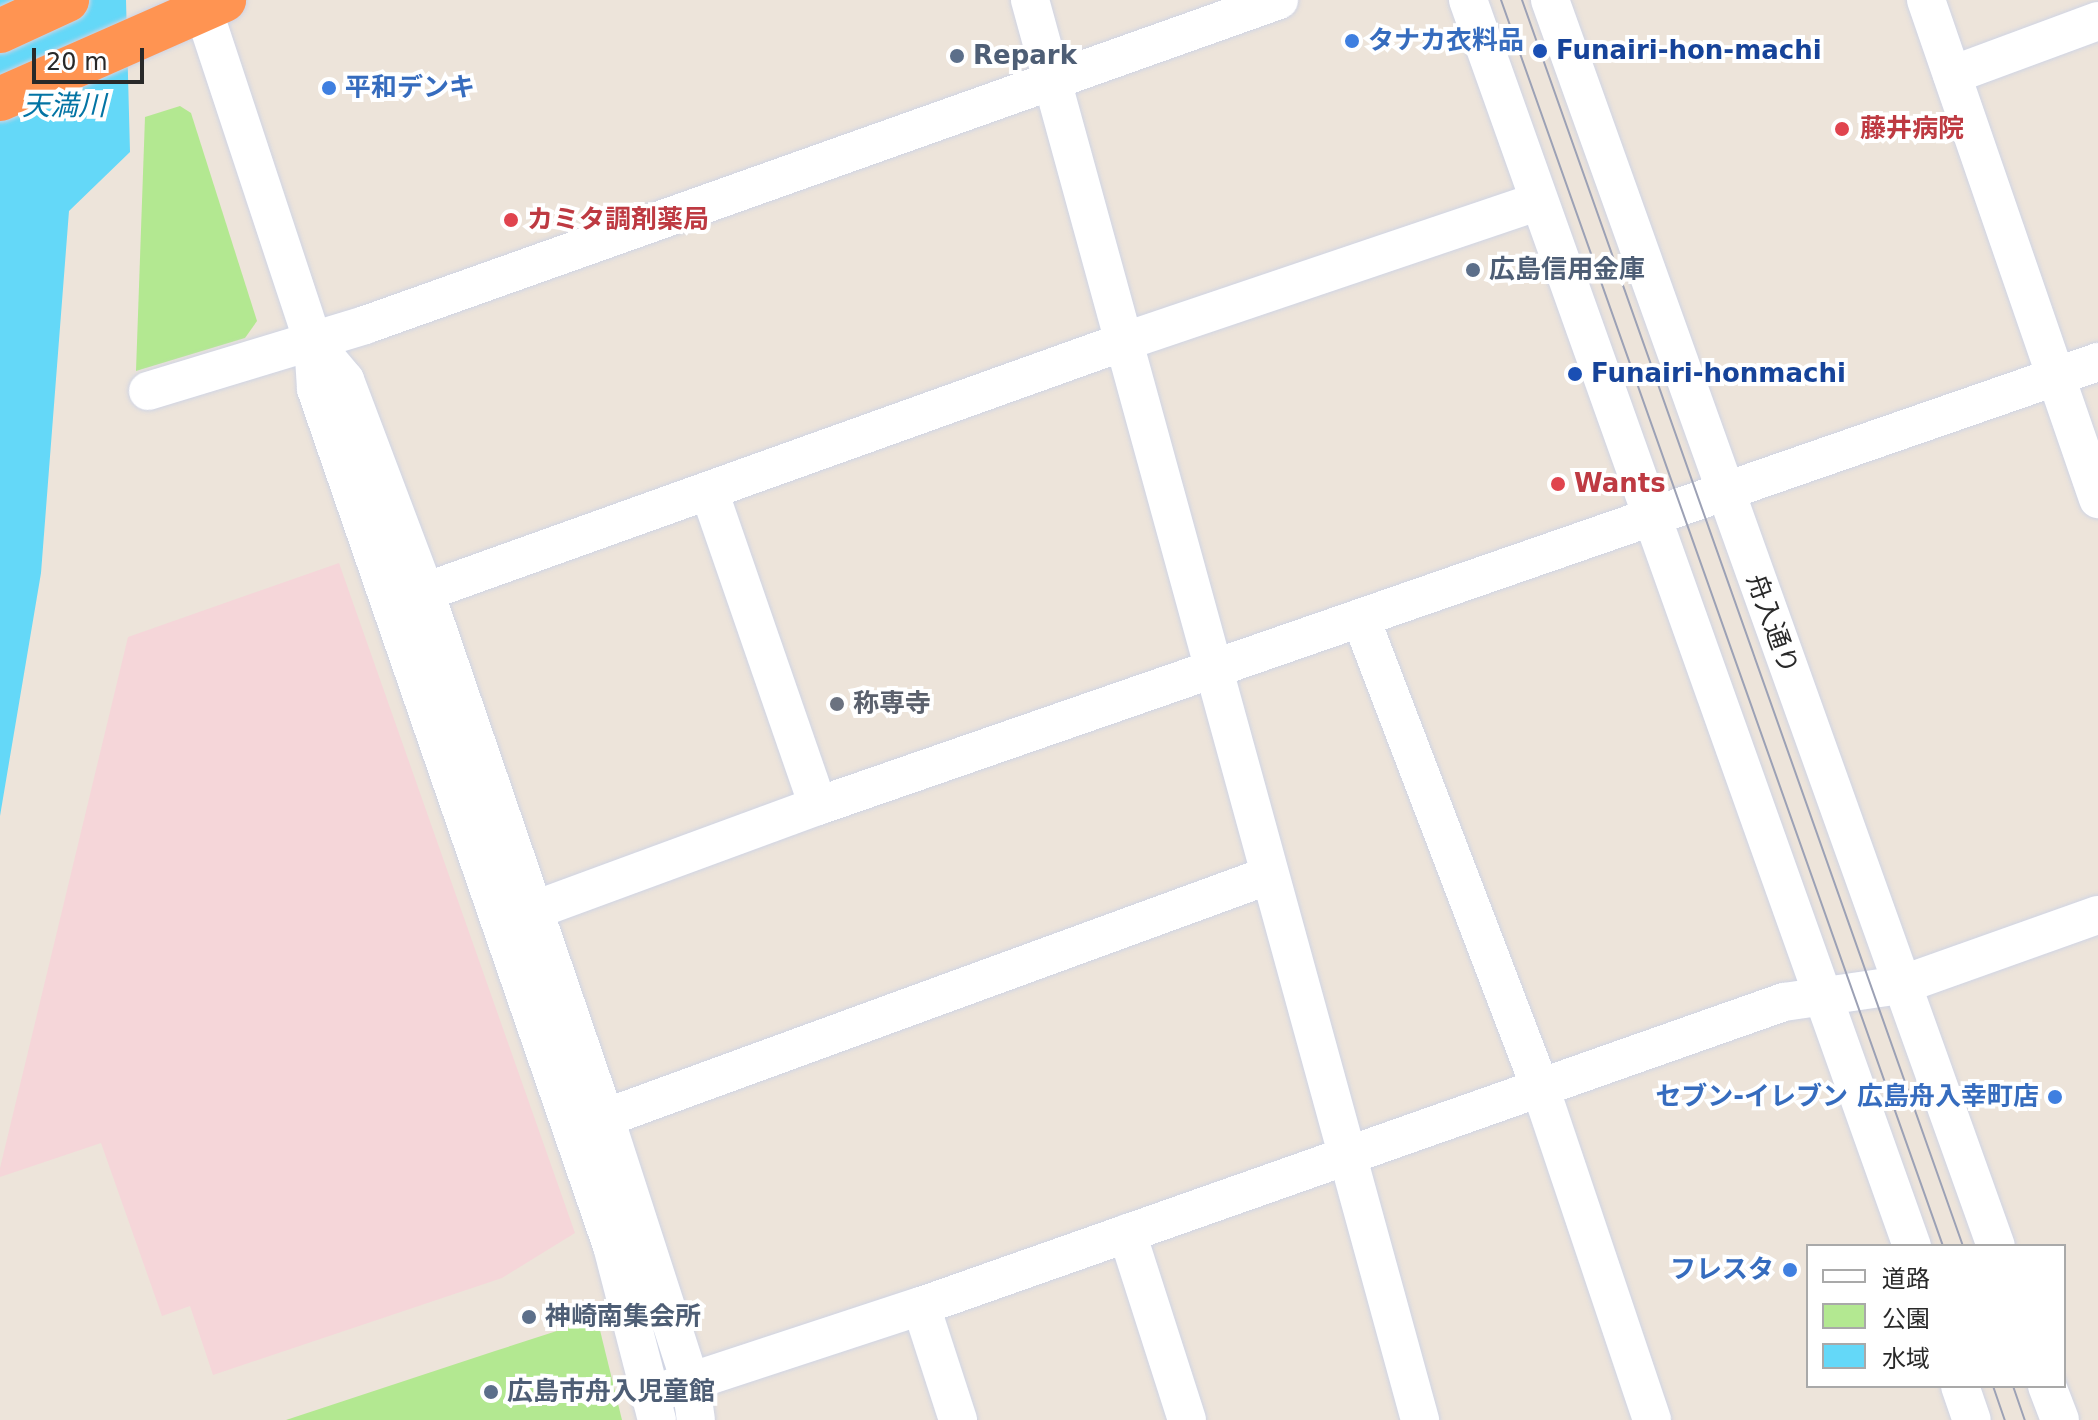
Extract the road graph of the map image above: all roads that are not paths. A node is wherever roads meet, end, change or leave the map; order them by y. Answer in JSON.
{"nodes":[{"id":1,"x":67,"y":0,"type":"edge"},
{"id":2,"x":1030,"y":0,"type":"edge"},
{"id":3,"x":1279,"y":0,"type":"edge"},
{"id":4,"x":1468,"y":0,"type":"edge"},
{"id":5,"x":1550,"y":0,"type":"edge"},
{"id":6,"x":1926,"y":0,"type":"edge"},
{"id":7,"x":209,"y":3,"type":"edge"},
{"id":8,"x":2098,"y":21,"type":"edge"},
{"id":9,"x":0,"y":31,"type":"edge"},
{"id":10,"x":1952,"y":75,"type":"junction"},
{"id":11,"x":1052,"y":79,"type":"junction"},
{"id":12,"x":0,"y":99,"type":"edge"},
{"id":13,"x":1537,"y":202,"type":"junction"},
{"id":14,"x":313,"y":342,"type":"junction"},
{"id":15,"x":1123,"y":342,"type":"junction"},
{"id":16,"x":2098,"y":362,"type":"edge"},
{"id":17,"x":2056,"y":378,"type":"junction"},
{"id":18,"x":148,"y":391,"type":"dead end"},
{"id":19,"x":709,"y":491,"type":"junction"},
{"id":20,"x":1724,"y":494,"type":"junction"},
{"id":21,"x":2098,"y":499,"type":"edge"},
{"id":22,"x":1653,"y":519,"type":"junction"},
{"id":23,"x":425,"y":592,"type":"junction"},
{"id":24,"x":1361,"y":619,"type":"junction"},
{"id":25,"x":1213,"y":669,"type":"junction"},
{"id":26,"x":818,"y":806,"type":"junction"},
{"id":27,"x":1267,"y":876,"type":"junction"},
{"id":28,"x":2098,"y":915,"type":"edge"},
{"id":29,"x":518,"y":916,"type":"junction"},
{"id":30,"x":1901,"y":985,"type":"junction"},
{"id":31,"x":1825,"y":994,"type":"junction"},
{"id":32,"x":1540,"y":1087,"type":"junction"},
{"id":33,"x":605,"y":1118,"type":"junction"},
{"id":34,"x":1344,"y":1156,"type":"junction"},
{"id":35,"x":1127,"y":1233,"type":"junction"},
{"id":36,"x":1911,"y":1244,"type":"edge"},
{"id":37,"x":1995,"y":1244,"type":"edge"},
{"id":38,"x":921,"y":1306,"type":"junction"},
{"id":39,"x":1961,"y":1388,"type":"edge"},
{"id":40,"x":2048,"y":1388,"type":"edge"},
{"id":41,"x":693,"y":1402,"type":"edge"},
{"id":42,"x":655,"y":1407,"type":"edge"},
{"id":43,"x":958,"y":1420,"type":"edge"},
{"id":44,"x":1187,"y":1420,"type":"edge"},
{"id":45,"x":1420,"y":1420,"type":"edge"},
{"id":46,"x":1652,"y":1420,"type":"edge"},
{"id":47,"x":1972,"y":1420,"type":"edge"},
{"id":48,"x":2060,"y":1420,"type":"edge"}],
"edges":[{"from":1,"to":9,"type":"highway"},
{"from":2,"to":11,"type":"street"},
{"from":3,"to":11,"type":"street"},
{"from":4,"to":13,"type":"street"},
{"from":5,"to":20,"type":"street","name":"舟入通り"},
{"from":6,"to":10,"type":"street"},
{"from":7,"to":12,"type":"highway"},
{"from":7,"to":14,"type":"street"},
{"from":8,"to":10,"type":"street"},
{"from":10,"to":17,"type":"street"},
{"from":11,"to":14,"type":"street"},
{"from":11,"to":15,"type":"street"},
{"from":13,"to":15,"type":"street"},
{"from":13,"to":22,"type":"street"},
{"from":14,"to":18,"type":"street"},
{"from":14,"to":23,"type":"street"},
{"from":14,"to":29,"type":"street"},
{"from":15,"to":19,"type":"street"},
{"from":15,"to":25,"type":"street"},
{"from":16,"to":17,"type":"street"},
{"from":17,"to":20,"type":"street"},
{"from":17,"to":21,"type":"street"},
{"from":19,"to":23,"type":"street"},
{"from":19,"to":26,"type":"street"},
{"from":20,"to":22,"type":"street"},
{"from":20,"to":30,"type":"street","name":"舟入通り"},
{"from":22,"to":24,"type":"street"},
{"from":22,"to":31,"type":"street"},
{"from":23,"to":29,"type":"street"},
{"from":24,"to":25,"type":"street"},
{"from":24,"to":32,"type":"street"},
{"from":25,"to":26,"type":"street"},
{"from":25,"to":27,"type":"street"},
{"from":26,"to":29,"type":"street"},
{"from":27,"to":33,"type":"street"},
{"from":27,"to":34,"type":"street"},
{"from":28,"to":30,"type":"street"},
{"from":29,"to":33,"type":"street"},
{"from":29,"to":42,"type":"street"},
{"from":30,"to":31,"type":"street"},
{"from":30,"to":37,"type":"street","name":"舟入通り"},
{"from":31,"to":32,"type":"street"},
{"from":31,"to":36,"type":"street"},
{"from":32,"to":34,"type":"street"},
{"from":32,"to":46,"type":"street"},
{"from":33,"to":41,"type":"street"},
{"from":34,"to":35,"type":"street"},
{"from":34,"to":45,"type":"street"},
{"from":35,"to":38,"type":"street"},
{"from":35,"to":44,"type":"street"},
{"from":38,"to":41,"type":"street"},
{"from":38,"to":43,"type":"street"},
{"from":39,"to":47,"type":"street"},
{"from":40,"to":48,"type":"street"},
{"from":41,"to":42,"type":"street"}]}
